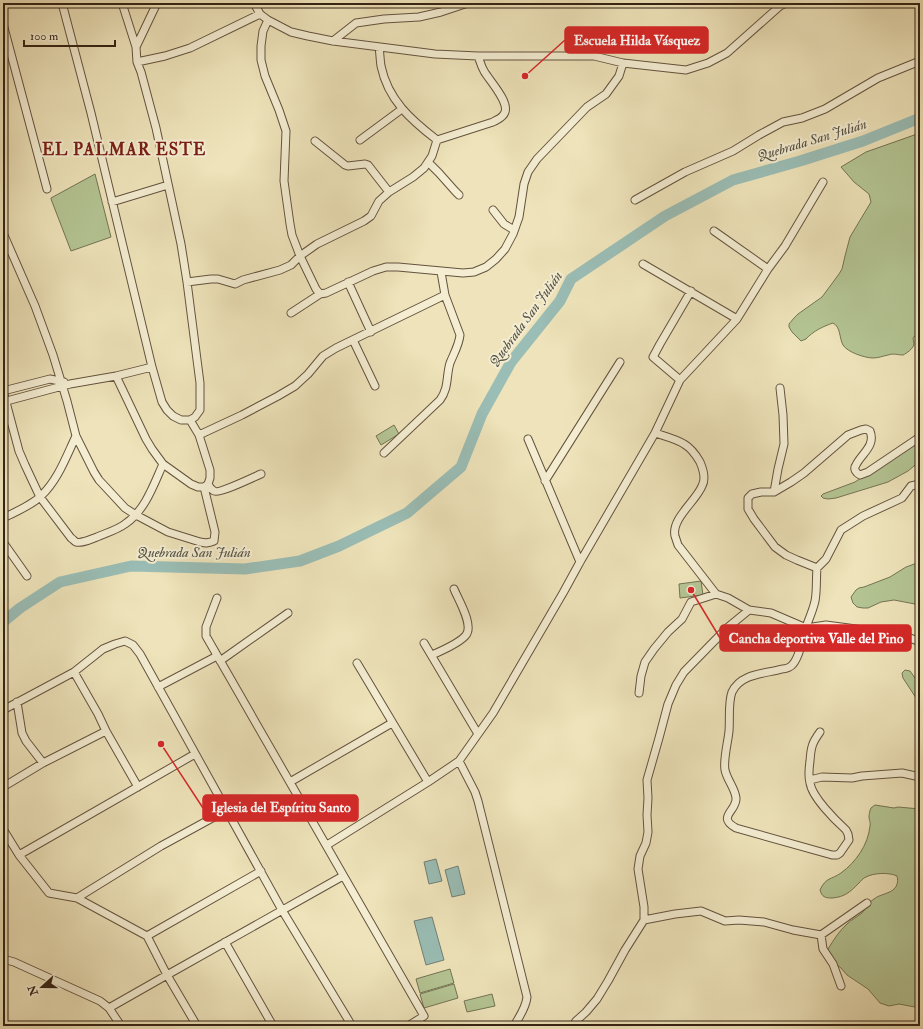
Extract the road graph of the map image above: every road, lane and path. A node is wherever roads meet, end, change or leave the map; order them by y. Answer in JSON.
{"nodes":[{"id":1,"x":62,"y":3,"type":"edge"},
{"id":2,"x":122,"y":3,"type":"edge"},
{"id":3,"x":157,"y":3,"type":"edge"},
{"id":4,"x":254,"y":3,"type":"edge"},
{"id":5,"x":468,"y":3,"type":"edge"},
{"id":6,"x":786,"y":3,"type":"edge"},
{"id":7,"x":260,"y":14,"type":"junction"},
{"id":8,"x":268,"y":20,"type":"junction"},
{"id":9,"x":3,"y":24,"type":"edge"},
{"id":10,"x":333,"y":41,"type":"junction"},
{"id":11,"x":136,"y":47,"type":"junction"},
{"id":12,"x":380,"y":47,"type":"junction"},
{"id":13,"x":478,"y":56,"type":"junction"},
{"id":14,"x":137,"y":62,"type":"junction"},
{"id":15,"x":920,"y":62,"type":"edge"},
{"id":16,"x":623,"y":63,"type":"junction"},
{"id":17,"x":402,"y":109,"type":"junction"},
{"id":18,"x":360,"y":140,"type":"dead end"},
{"id":19,"x":438,"y":140,"type":"junction"},
{"id":20,"x":315,"y":141,"type":"dead end"},
{"id":21,"x":428,"y":162,"type":"junction"},
{"id":22,"x":823,"y":182,"type":"dead end"},
{"id":23,"x":168,"y":185,"type":"junction"},
{"id":24,"x":47,"y":189,"type":"dead end"},
{"id":25,"x":389,"y":192,"type":"junction"},
{"id":26,"x":460,"y":194,"type":"dead end"},
{"id":27,"x":635,"y":200,"type":"dead end"},
{"id":28,"x":112,"y":202,"type":"junction"},
{"id":29,"x":492,"y":210,"type":"dead end"},
{"id":30,"x":514,"y":230,"type":"junction"},
{"id":31,"x":714,"y":231,"type":"dead end"},
{"id":32,"x":3,"y":233,"type":"edge"},
{"id":33,"x":300,"y":256,"type":"junction"},
{"id":34,"x":643,"y":264,"type":"dead end"},
{"id":35,"x":768,"y":269,"type":"junction"},
{"id":36,"x":441,"y":272,"type":"junction"},
{"id":37,"x":187,"y":282,"type":"junction"},
{"id":38,"x":348,"y":282,"type":"junction"},
{"id":39,"x":691,"y":292,"type":"junction"},
{"id":40,"x":320,"y":294,"type":"junction"},
{"id":41,"x":445,"y":295,"type":"junction"},
{"id":42,"x":291,"y":313,"type":"dead end"},
{"id":43,"x":737,"y":319,"type":"junction"},
{"id":44,"x":371,"y":332,"type":"junction"},
{"id":45,"x":353,"y":340,"type":"junction"},
{"id":46,"x":620,"y":362,"type":"dead end"},
{"id":47,"x":152,"y":367,"type":"junction"},
{"id":48,"x":116,"y":376,"type":"junction"},
{"id":49,"x":680,"y":380,"type":"junction"},
{"id":50,"x":62,"y":384,"type":"junction"},
{"id":51,"x":375,"y":386,"type":"dead end"},
{"id":52,"x":780,"y":388,"type":"dead end"},
{"id":53,"x":3,"y":391,"type":"edge"},
{"id":54,"x":5,"y":402,"type":"edge"},
{"id":55,"x":190,"y":420,"type":"junction"},
{"id":56,"x":655,"y":433,"type":"junction"},
{"id":57,"x":199,"y":435,"type":"junction"},
{"id":58,"x":76,"y":436,"type":"junction"},
{"id":59,"x":920,"y":437,"type":"edge"},
{"id":60,"x":528,"y":439,"type":"dead end"},
{"id":61,"x":384,"y":453,"type":"dead end"},
{"id":62,"x":164,"y":464,"type":"junction"},
{"id":63,"x":261,"y":474,"type":"dead end"},
{"id":64,"x":545,"y":481,"type":"junction"},
{"id":65,"x":920,"y":484,"type":"edge"},
{"id":66,"x":206,"y":485,"type":"junction"},
{"id":67,"x":774,"y":492,"type":"junction"},
{"id":68,"x":40,"y":497,"type":"junction"},
{"id":69,"x":136,"y":515,"type":"junction"},
{"id":70,"x":3,"y":518,"type":"edge"},
{"id":71,"x":3,"y":542,"type":"edge"},
{"id":72,"x":580,"y":562,"type":"junction"},
{"id":73,"x":817,"y":568,"type":"junction"},
{"id":74,"x":27,"y":576,"type":"dead end"},
{"id":75,"x":454,"y":589,"type":"dead end"},
{"id":76,"x":716,"y":594,"type":"junction"},
{"id":77,"x":217,"y":598,"type":"dead end"},
{"id":78,"x":749,"y":610,"type":"junction"},
{"id":79,"x":288,"y":614,"type":"dead end"},
{"id":80,"x":806,"y":628,"type":"junction"},
{"id":81,"x":920,"y":642,"type":"edge"},
{"id":82,"x":424,"y":643,"type":"dead end"},
{"id":83,"x":432,"y":655,"type":"junction"},
{"id":84,"x":218,"y":658,"type":"junction"},
{"id":85,"x":357,"y":663,"type":"dead end"},
{"id":86,"x":74,"y":672,"type":"junction"},
{"id":87,"x":158,"y":687,"type":"junction"},
{"id":88,"x":639,"y":693,"type":"dead end"},
{"id":89,"x":17,"y":702,"type":"junction"},
{"id":90,"x":3,"y":710,"type":"edge"},
{"id":91,"x":392,"y":723,"type":"junction"},
{"id":92,"x":106,"y":731,"type":"junction"},
{"id":93,"x":820,"y":732,"type":"dead end"},
{"id":94,"x":478,"y":734,"type":"junction"},
{"id":95,"x":196,"y":754,"type":"junction"},
{"id":96,"x":459,"y":761,"type":"junction"},
{"id":97,"x":43,"y":763,"type":"junction"},
{"id":98,"x":920,"y":777,"type":"edge"},
{"id":99,"x":810,"y":780,"type":"junction"},
{"id":100,"x":290,"y":782,"type":"junction"},
{"id":101,"x":428,"y":782,"type":"junction"},
{"id":102,"x":3,"y":787,"type":"edge"},
{"id":103,"x":138,"y":787,"type":"junction"},
{"id":104,"x":227,"y":810,"type":"junction"},
{"id":105,"x":3,"y":829,"type":"edge"},
{"id":106,"x":327,"y":845,"type":"junction"},
{"id":107,"x":19,"y":856,"type":"junction"},
{"id":108,"x":261,"y":871,"type":"junction"},
{"id":109,"x":343,"y":876,"type":"junction"},
{"id":110,"x":77,"y":898,"type":"junction"},
{"id":111,"x":867,"y":904,"type":"dead end"},
{"id":112,"x":282,"y":910,"type":"junction"},
{"id":113,"x":644,"y":920,"type":"junction"},
{"id":114,"x":821,"y":935,"type":"junction"},
{"id":115,"x":147,"y":936,"type":"junction"},
{"id":116,"x":225,"y":942,"type":"junction"},
{"id":117,"x":3,"y":959,"type":"edge"},
{"id":118,"x":167,"y":975,"type":"junction"},
{"id":119,"x":841,"y":986,"type":"dead end"},
{"id":120,"x":109,"y":1008,"type":"junction"},
{"id":121,"x":121,"y":1026,"type":"edge"},
{"id":122,"x":197,"y":1026,"type":"edge"},
{"id":123,"x":273,"y":1026,"type":"edge"},
{"id":124,"x":352,"y":1026,"type":"edge"},
{"id":125,"x":408,"y":1026,"type":"edge"},
{"id":126,"x":514,"y":1026,"type":"edge"},
{"id":127,"x":573,"y":1026,"type":"edge"}],
"edges":[{"from":1,"to":28,"type":"street"},
{"from":2,"to":11,"type":"street"},
{"from":3,"to":11,"type":"street"},
{"from":4,"to":7,"type":"street"},
{"from":5,"to":10,"type":"street"},
{"from":6,"to":16,"type":"street"},
{"from":7,"to":8,"type":"street"},
{"from":7,"to":14,"type":"street"},
{"from":8,"to":10,"type":"street"},
{"from":8,"to":33,"type":"street"},
{"from":9,"to":24,"type":"street"},
{"from":10,"to":12,"type":"street"},
{"from":11,"to":14,"type":"street"},
{"from":12,"to":13,"type":"street"},
{"from":12,"to":17,"type":"street"},
{"from":13,"to":16,"type":"street"},
{"from":13,"to":19,"type":"street"},
{"from":14,"to":23,"type":"street"},
{"from":15,"to":27,"type":"street"},
{"from":16,"to":30,"type":"street"},
{"from":17,"to":18,"type":"street"},
{"from":17,"to":19,"type":"street"},
{"from":19,"to":21,"type":"street"},
{"from":20,"to":25,"type":"street"},
{"from":21,"to":25,"type":"street"},
{"from":21,"to":26,"type":"street"},
{"from":22,"to":35,"type":"street"},
{"from":23,"to":28,"type":"street"},
{"from":23,"to":37,"type":"street"},
{"from":25,"to":33,"type":"street"},
{"from":28,"to":47,"type":"street"},
{"from":29,"to":30,"type":"street"},
{"from":30,"to":36,"type":"street"},
{"from":31,"to":35,"type":"street"},
{"from":32,"to":50,"type":"street"},
{"from":33,"to":37,"type":"street"},
{"from":33,"to":40,"type":"street"},
{"from":34,"to":39,"type":"street"},
{"from":35,"to":43,"type":"street"},
{"from":36,"to":38,"type":"street"},
{"from":36,"to":41,"type":"street"},
{"from":37,"to":55,"type":"street"},
{"from":38,"to":40,"type":"street"},
{"from":38,"to":44,"type":"street"},
{"from":39,"to":43,"type":"street"},
{"from":39,"to":49,"type":"street"},
{"from":40,"to":42,"type":"street"},
{"from":41,"to":44,"type":"street"},
{"from":41,"to":61,"type":"street"},
{"from":43,"to":49,"type":"street"},
{"from":44,"to":45,"type":"street"},
{"from":45,"to":51,"type":"street"},
{"from":45,"to":57,"type":"street"},
{"from":46,"to":64,"type":"street"},
{"from":47,"to":48,"type":"street"},
{"from":47,"to":55,"type":"street"},
{"from":48,"to":50,"type":"street"},
{"from":48,"to":62,"type":"street"},
{"from":49,"to":56,"type":"street"},
{"from":50,"to":53,"type":"street"},
{"from":50,"to":54,"type":"street"},
{"from":50,"to":58,"type":"street"},
{"from":52,"to":67,"type":"street"},
{"from":53,"to":54,"type":"street"},
{"from":54,"to":68,"type":"street"},
{"from":55,"to":57,"type":"street"},
{"from":56,"to":72,"type":"street"},
{"from":56,"to":76,"type":"street"},
{"from":57,"to":66,"type":"street"},
{"from":58,"to":68,"type":"street"},
{"from":58,"to":69,"type":"street"},
{"from":59,"to":67,"type":"street"},
{"from":60,"to":64,"type":"street"},
{"from":62,"to":66,"type":"street"},
{"from":62,"to":69,"type":"street"},
{"from":63,"to":66,"type":"street"},
{"from":64,"to":72,"type":"street"},
{"from":65,"to":73,"type":"street"},
{"from":66,"to":69,"type":"street"},
{"from":67,"to":73,"type":"street"},
{"from":68,"to":69,"type":"street"},
{"from":68,"to":70,"type":"street"},
{"from":71,"to":74,"type":"street"},
{"from":72,"to":94,"type":"street"},
{"from":73,"to":80,"type":"street"},
{"from":75,"to":83,"type":"street"},
{"from":76,"to":78,"type":"street"},
{"from":76,"to":88,"type":"street"},
{"from":77,"to":84,"type":"street"},
{"from":78,"to":80,"type":"street"},
{"from":78,"to":113,"type":"street"},
{"from":79,"to":84,"type":"street"},
{"from":80,"to":81,"type":"street"},
{"from":80,"to":99,"type":"street"},
{"from":82,"to":83,"type":"street"},
{"from":83,"to":94,"type":"street"},
{"from":84,"to":87,"type":"street"},
{"from":84,"to":100,"type":"street"},
{"from":85,"to":91,"type":"street"},
{"from":86,"to":87,"type":"street"},
{"from":86,"to":89,"type":"street"},
{"from":86,"to":92,"type":"street"},
{"from":87,"to":95,"type":"street"},
{"from":89,"to":90,"type":"street"},
{"from":89,"to":97,"type":"street"},
{"from":91,"to":100,"type":"street"},
{"from":91,"to":101,"type":"street"},
{"from":92,"to":97,"type":"street"},
{"from":92,"to":103,"type":"street"},
{"from":93,"to":99,"type":"street"},
{"from":94,"to":96,"type":"street"},
{"from":95,"to":103,"type":"street"},
{"from":95,"to":104,"type":"street"},
{"from":96,"to":101,"type":"street"},
{"from":96,"to":126,"type":"street"},
{"from":97,"to":102,"type":"street"},
{"from":98,"to":99,"type":"street"},
{"from":100,"to":106,"type":"street"},
{"from":101,"to":106,"type":"street"},
{"from":103,"to":107,"type":"street"},
{"from":104,"to":108,"type":"street"},
{"from":104,"to":110,"type":"street"},
{"from":105,"to":107,"type":"street"},
{"from":106,"to":109,"type":"street"},
{"from":107,"to":110,"type":"street"},
{"from":108,"to":112,"type":"street"},
{"from":108,"to":115,"type":"street"},
{"from":109,"to":112,"type":"street"},
{"from":109,"to":125,"type":"street"},
{"from":110,"to":115,"type":"street"},
{"from":111,"to":114,"type":"street"},
{"from":112,"to":116,"type":"street"},
{"from":112,"to":124,"type":"street"},
{"from":113,"to":114,"type":"street"},
{"from":113,"to":127,"type":"street"},
{"from":114,"to":119,"type":"street"},
{"from":115,"to":118,"type":"street"},
{"from":116,"to":118,"type":"street"},
{"from":116,"to":123,"type":"street"},
{"from":117,"to":120,"type":"street"},
{"from":118,"to":120,"type":"street"},
{"from":118,"to":122,"type":"street"},
{"from":120,"to":121,"type":"street"}]}
